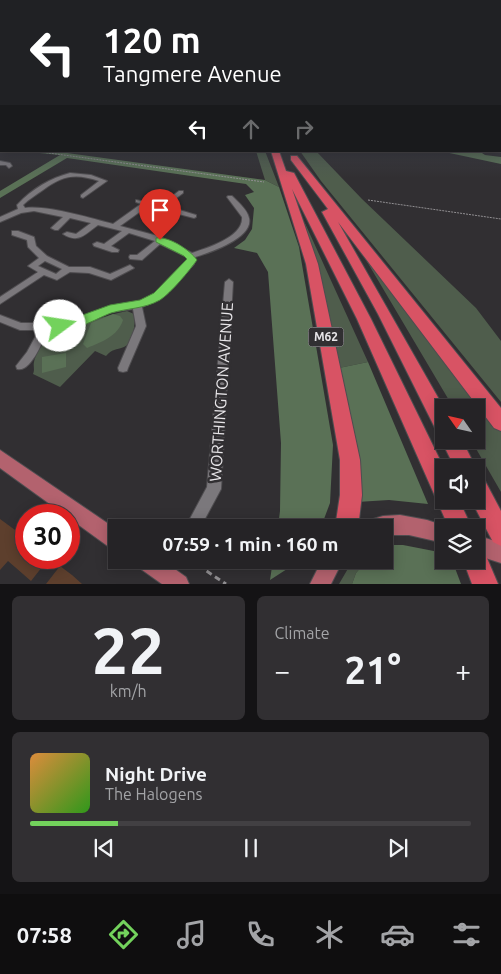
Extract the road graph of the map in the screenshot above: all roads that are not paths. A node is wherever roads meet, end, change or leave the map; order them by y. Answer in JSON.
{"nodes":[{"id":1,"x":276,"y":152,"type":"edge"},
{"id":2,"x":277,"y":152,"type":"edge"},
{"id":3,"x":292,"y":154,"type":"edge"},
{"id":4,"x":0,"y":163,"type":"edge"},
{"id":5,"x":9,"y":166,"type":"dead end"},
{"id":6,"x":174,"y":190,"type":"dead end"},
{"id":7,"x":83,"y":196,"type":"dead end"},
{"id":8,"x":230,"y":196,"type":"dead end"},
{"id":9,"x":138,"y":201,"type":"dead end"},
{"id":10,"x":147,"y":204,"type":"junction"},
{"id":11,"x":165,"y":208,"type":"junction"},
{"id":12,"x":22,"y":210,"type":"junction"},
{"id":13,"x":68,"y":216,"type":"junction"},
{"id":14,"x":194,"y":216,"type":"dead end"},
{"id":15,"x":0,"y":220,"type":"edge"},
{"id":16,"x":98,"y":222,"type":"junction"},
{"id":17,"x":114,"y":227,"type":"junction"},
{"id":18,"x":55,"y":228,"type":"dead end"},
{"id":19,"x":127,"y":231,"type":"junction"},
{"id":20,"x":15,"y":233,"type":"dead end"},
{"id":21,"x":67,"y":234,"type":"dead end"},
{"id":22,"x":77,"y":237,"type":"junction"},
{"id":23,"x":86,"y":240,"type":"dead end"},
{"id":24,"x":160,"y":240,"type":"junction"},
{"id":25,"x":97,"y":244,"type":"dead end"},
{"id":26,"x":105,"y":246,"type":"junction"},
{"id":27,"x":115,"y":250,"type":"dead end"},
{"id":28,"x":191,"y":256,"type":"junction"},
{"id":29,"x":44,"y":258,"type":"junction"},
{"id":30,"x":139,"y":258,"type":"dead end"},
{"id":31,"x":130,"y":268,"type":"dead end"},
{"id":32,"x":68,"y":269,"type":"junction"},
{"id":33,"x":44,"y":271,"type":"junction"},
{"id":34,"x":229,"y":282,"type":"dead end"},
{"id":35,"x":0,"y":301,"type":"edge"},
{"id":36,"x":137,"y":305,"type":"junction"},
{"id":37,"x":0,"y":318,"type":"edge"},
{"id":38,"x":45,"y":327,"type":"junction"},
{"id":39,"x":123,"y":360,"type":"dead end"},
{"id":40,"x":20,"y":367,"type":"dead end"},
{"id":41,"x":435,"y":409,"type":"edge"},
{"id":42,"x":501,"y":422,"type":"edge"},
{"id":43,"x":0,"y":458,"type":"edge"},
{"id":44,"x":435,"y":472,"type":"edge"},
{"id":45,"x":485,"y":504,"type":"edge"},
{"id":46,"x":197,"y":519,"type":"edge"},
{"id":47,"x":347,"y":519,"type":"edge"},
{"id":48,"x":393,"y":524,"type":"edge"},
{"id":49,"x":435,"y":532,"type":"edge"},
{"id":50,"x":108,"y":534,"type":"edge"},
{"id":51,"x":501,"y":534,"type":"edge"},
{"id":52,"x":485,"y":548,"type":"edge"},
{"id":53,"x":501,"y":553,"type":"edge"},
{"id":54,"x":328,"y":569,"type":"edge"},
{"id":55,"x":479,"y":569,"type":"edge"},
{"id":56,"x":319,"y":583,"type":"edge"},
{"id":57,"x":485,"y":584,"type":"edge"}],
"edges":[{"from":1,"to":47,"type":"highway","number":"M62"},
{"from":2,"to":44,"type":"highway","number":"M62"},
{"from":3,"to":41,"type":"highway"},
{"from":3,"to":42,"type":"highway"},
{"from":4,"to":5,"type":"street"},
{"from":6,"to":11,"type":"street"},
{"from":7,"to":12,"type":"street"},
{"from":8,"to":28,"type":"street"},
{"from":9,"to":10,"type":"street"},
{"from":10,"to":11,"type":"street"},
{"from":10,"to":17,"type":"street"},
{"from":11,"to":14,"type":"street"},
{"from":12,"to":13,"type":"street"},
{"from":12,"to":15,"type":"street"},
{"from":13,"to":16,"type":"street"},
{"from":13,"to":18,"type":"street"},
{"from":16,"to":17,"type":"street"},
{"from":16,"to":22,"type":"street"},
{"from":17,"to":19,"type":"street"},
{"from":19,"to":24,"type":"street"},
{"from":19,"to":26,"type":"street"},
{"from":20,"to":29,"type":"street"},
{"from":21,"to":22,"type":"street"},
{"from":22,"to":23,"type":"street"},
{"from":24,"to":28,"type":"street"},
{"from":24,"to":30,"type":"street"},
{"from":25,"to":26,"type":"street"},
{"from":26,"to":27,"type":"street"},
{"from":28,"to":36,"type":"street"},
{"from":29,"to":32,"type":"street"},
{"from":29,"to":33,"type":"street"},
{"from":31,"to":32,"type":"street"},
{"from":32,"to":33,"type":"street"},
{"from":33,"to":35,"type":"street"},
{"from":34,"to":46,"type":"street","name":"WORTHINGTON AVENUE"},
{"from":36,"to":38,"type":"street"},
{"from":36,"to":39,"type":"street"},
{"from":37,"to":38,"type":"street"},
{"from":38,"to":40,"type":"street"},
{"from":43,"to":50,"type":"main road"},
{"from":45,"to":51,"type":"highway"},
{"from":48,"to":49,"type":"main road"},
{"from":52,"to":53,"type":"main road"},
{"from":54,"to":56,"type":"main road"},
{"from":55,"to":57,"type":"highway"}]}
